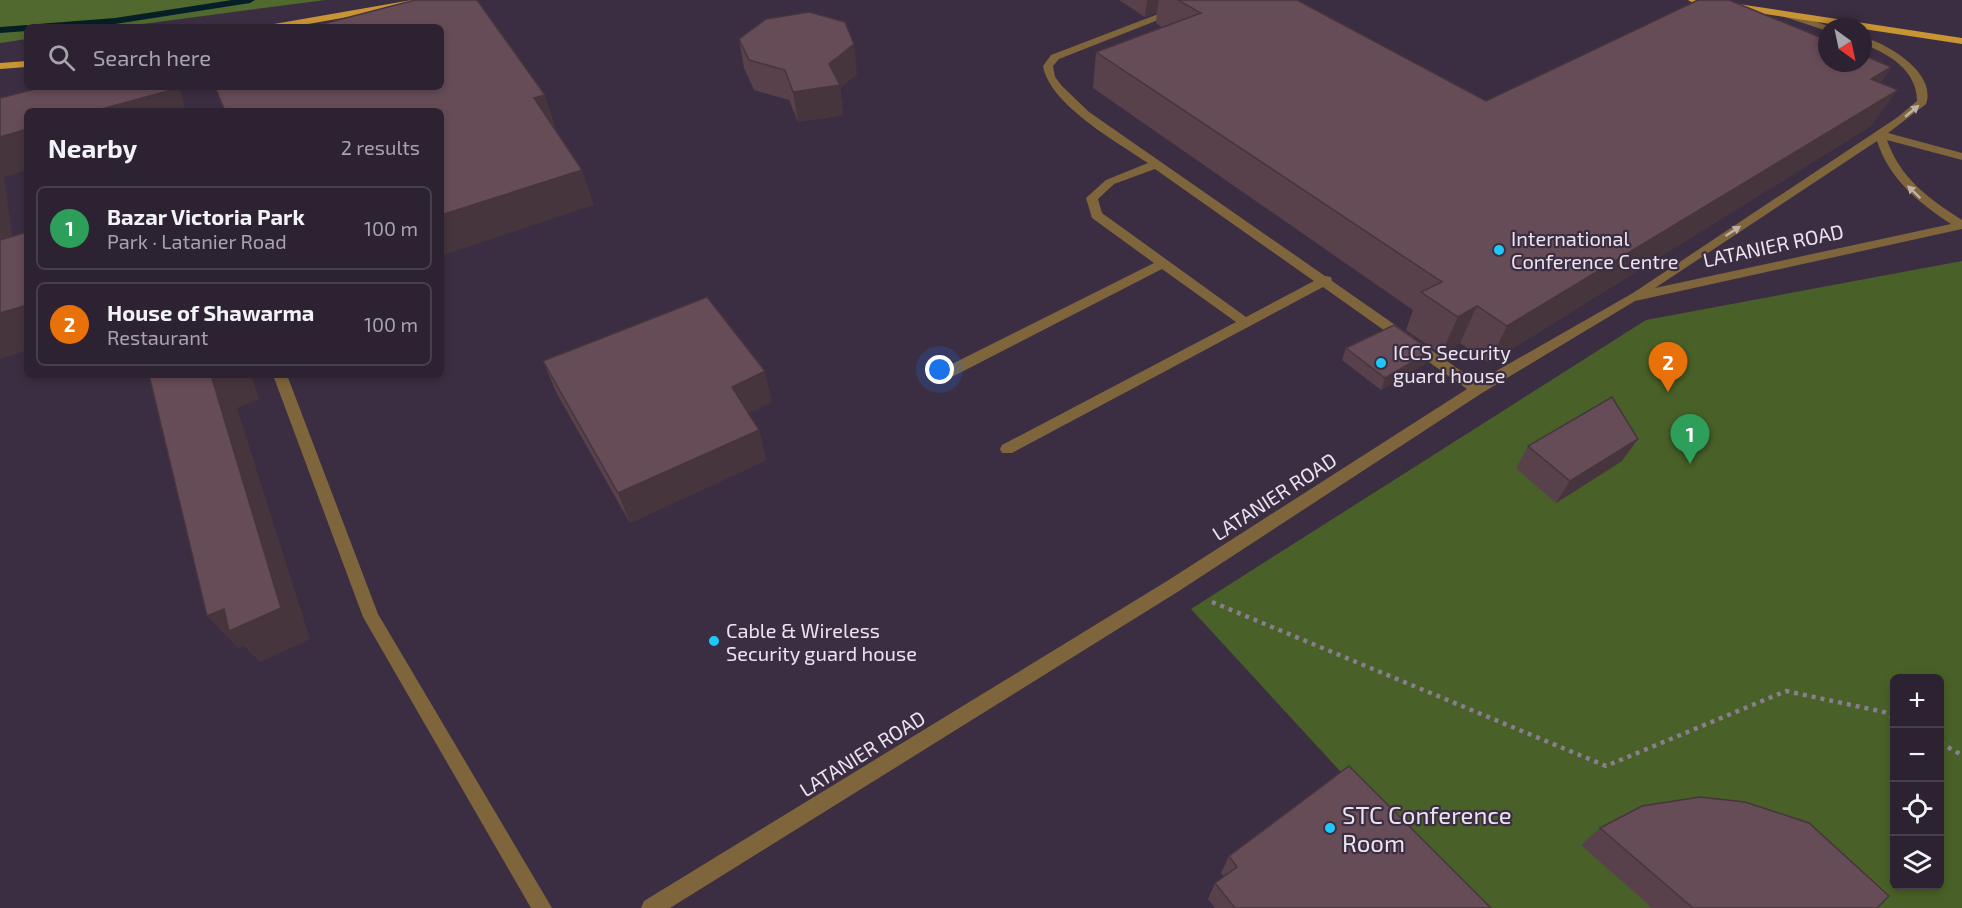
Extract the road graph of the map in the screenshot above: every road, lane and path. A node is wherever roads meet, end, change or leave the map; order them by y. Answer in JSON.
{"nodes":[{"id":1,"x":428,"y":0,"type":"edge"},
{"id":2,"x":1204,"y":0,"type":"edge"},
{"id":3,"x":1693,"y":0,"type":"edge"},
{"id":4,"x":1788,"y":15,"type":"junction"},
{"id":5,"x":291,"y":24,"type":"edge"},
{"id":6,"x":1818,"y":25,"type":"edge"},
{"id":7,"x":1886,"y":29,"type":"junction"},
{"id":8,"x":1962,"y":32,"type":"edge"},
{"id":9,"x":1962,"y":42,"type":"edge"},
{"id":10,"x":1872,"y":44,"type":"edge"},
{"id":11,"x":24,"y":64,"type":"edge"},
{"id":12,"x":0,"y":66,"type":"edge"},
{"id":13,"x":1880,"y":134,"type":"junction"},
{"id":14,"x":1962,"y":157,"type":"edge"},
{"id":15,"x":1154,"y":165,"type":"junction"},
{"id":16,"x":1962,"y":225,"type":"edge"},
{"id":17,"x":1164,"y":263,"type":"junction"},
{"id":18,"x":1326,"y":280,"type":"junction"},
{"id":19,"x":1631,"y":297,"type":"junction"},
{"id":20,"x":1246,"y":323,"type":"junction"},
{"id":21,"x":941,"y":376,"type":"dead end"},
{"id":22,"x":281,"y":378,"type":"edge"},
{"id":23,"x":1477,"y":389,"type":"junction"},
{"id":24,"x":1007,"y":449,"type":"dead end"},
{"id":25,"x":1173,"y":586,"type":"junction"},
{"id":26,"x":1890,"y":716,"type":"edge"},
{"id":27,"x":1944,"y":745,"type":"edge"},
{"id":28,"x":1962,"y":755,"type":"edge"},
{"id":29,"x":542,"y":908,"type":"edge"},
{"id":30,"x":651,"y":908,"type":"edge"}],
"edges":[{"from":1,"to":5,"type":"main road"},
{"from":2,"to":15,"type":"street"},
{"from":3,"to":4,"type":"main road"},
{"from":4,"to":6,"type":"street"},
{"from":4,"to":7,"type":"main road"},
{"from":7,"to":8,"type":"main road"},
{"from":7,"to":9,"type":"main road"},
{"from":13,"to":10,"type":"street","one_way":true},
{"from":11,"to":12,"type":"main road"},
{"from":13,"to":14,"type":"street"},
{"from":16,"to":13,"type":"street","one_way":true},
{"from":19,"to":13,"type":"street","one_way":true},
{"from":15,"to":17,"type":"street"},
{"from":15,"to":18,"type":"street"},
{"from":16,"to":19,"type":"street","name":"LATANIER ROAD"},
{"from":17,"to":20,"type":"street"},
{"from":17,"to":21,"type":"street"},
{"from":18,"to":20,"type":"street"},
{"from":18,"to":23,"type":"street"},
{"from":19,"to":23,"type":"street","name":"LATANIER ROAD"},
{"from":20,"to":24,"type":"street"},
{"from":22,"to":29,"type":"street"},
{"from":23,"to":25,"type":"street","name":"LATANIER ROAD"},
{"from":25,"to":26,"type":"path"},
{"from":25,"to":30,"type":"street","name":"LATANIER ROAD"},
{"from":27,"to":28,"type":"path"}]}
